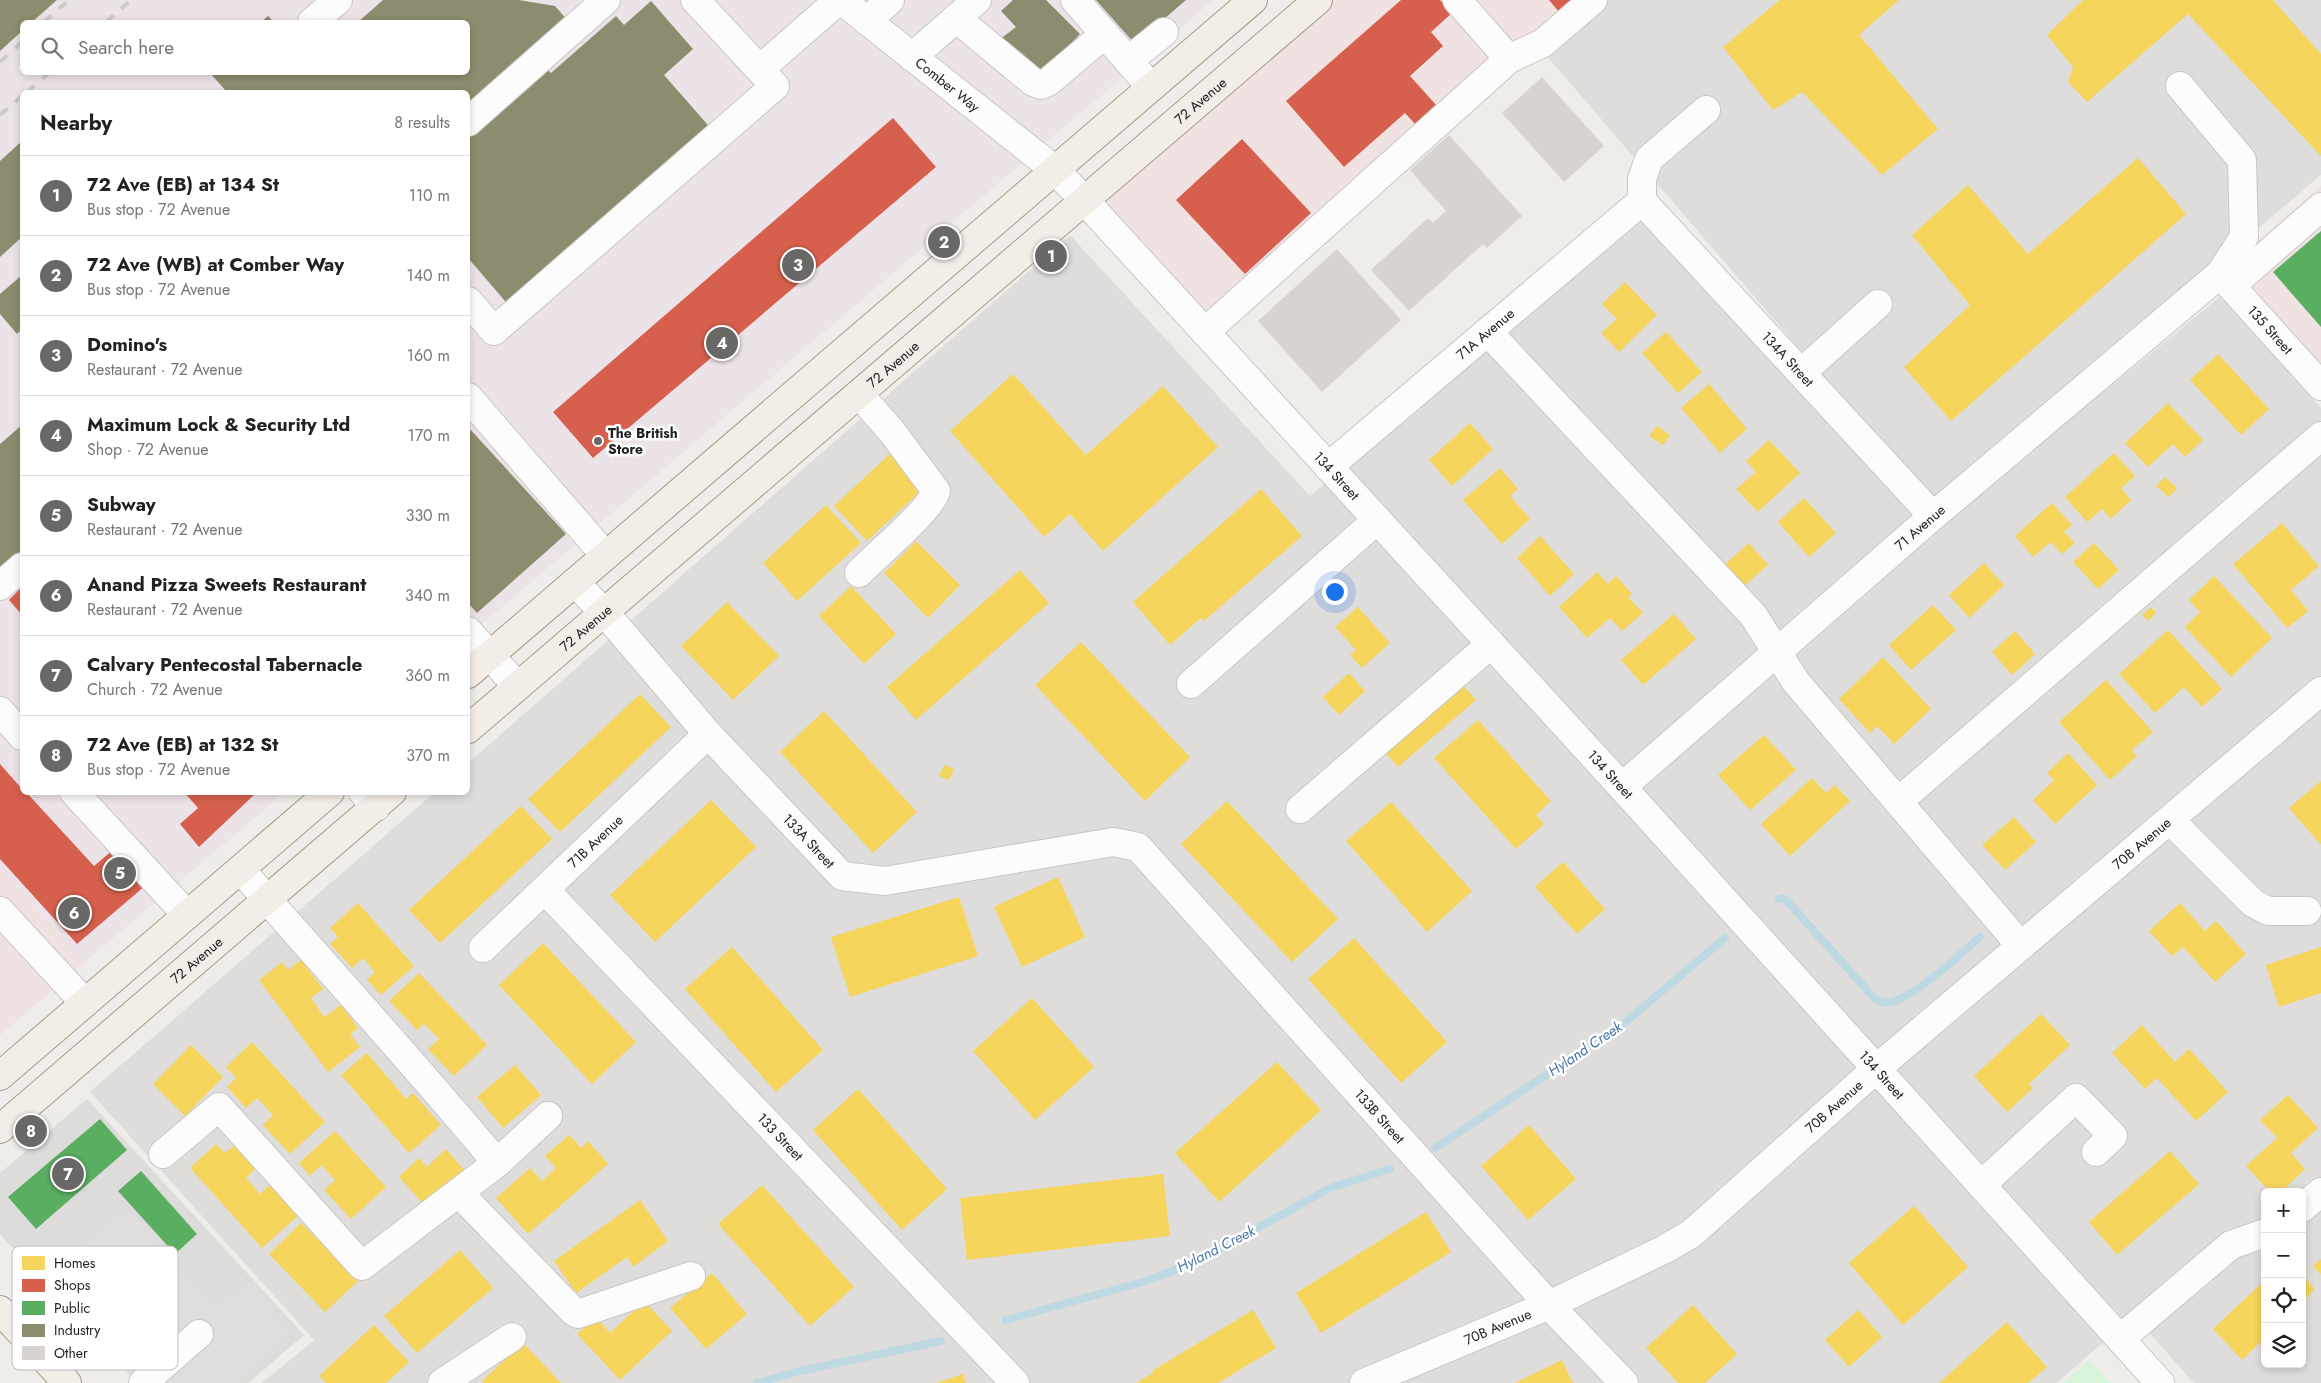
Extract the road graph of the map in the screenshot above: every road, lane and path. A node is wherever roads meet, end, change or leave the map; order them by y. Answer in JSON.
{"nodes":[{"id":1,"x":338,"y":0,"type":"edge"},
{"id":2,"x":606,"y":0,"type":"edge"},
{"id":3,"x":695,"y":0,"type":"edge"},
{"id":4,"x":840,"y":0,"type":"edge"},
{"id":5,"x":890,"y":0,"type":"edge"},
{"id":6,"x":977,"y":0,"type":"edge"},
{"id":7,"x":1075,"y":0,"type":"edge"},
{"id":8,"x":1253,"y":0,"type":"edge"},
{"id":9,"x":1318,"y":0,"type":"edge"},
{"id":10,"x":1457,"y":0,"type":"edge"},
{"id":11,"x":1593,"y":0,"type":"edge"},
{"id":12,"x":956,"y":18,"type":"junction"},
{"id":13,"x":314,"y":20,"type":"edge"},
{"id":14,"x":867,"y":21,"type":"junction"},
{"id":15,"x":1164,"y":32,"type":"dead end"},
{"id":16,"x":1105,"y":34,"type":"junction"},
{"id":17,"x":912,"y":57,"type":"junction"},
{"id":18,"x":1509,"y":59,"type":"junction"},
{"id":19,"x":1128,"y":61,"type":"junction"},
{"id":20,"x":760,"y":70,"type":"junction"},
{"id":21,"x":2180,"y":86,"type":"dead end"},
{"id":22,"x":1151,"y":87,"type":"junction"},
{"id":23,"x":1706,"y":110,"type":"dead end"},
{"id":24,"x":470,"y":120,"type":"edge"},
{"id":25,"x":1055,"y":170,"type":"junction"},
{"id":26,"x":1085,"y":201,"type":"junction"},
{"id":27,"x":1642,"y":201,"type":"junction"},
{"id":28,"x":2321,"y":207,"type":"edge"},
{"id":29,"x":2226,"y":280,"type":"junction"},
{"id":30,"x":470,"y":303,"type":"edge"},
{"id":31,"x":1878,"y":304,"type":"dead end"},
{"id":32,"x":1205,"y":332,"type":"junction"},
{"id":33,"x":1488,"y":332,"type":"junction"},
{"id":34,"x":1801,"y":374,"type":"junction"},
{"id":35,"x":2321,"y":386,"type":"edge"},
{"id":36,"x":859,"y":394,"type":"junction"},
{"id":37,"x":470,"y":399,"type":"edge"},
{"id":38,"x":2321,"y":436,"type":"edge"},
{"id":39,"x":1328,"y":467,"type":"junction"},
{"id":40,"x":1933,"y":516,"type":"junction"},
{"id":41,"x":1377,"y":520,"type":"junction"},
{"id":42,"x":605,"y":556,"type":"junction"},
{"id":43,"x":20,"y":569,"type":"edge"},
{"id":44,"x":859,"y":573,"type":"dead end"},
{"id":45,"x":575,"y":582,"type":"junction"},
{"id":46,"x":0,"y":586,"type":"edge"},
{"id":47,"x":603,"y":613,"type":"junction"},
{"id":48,"x":470,"y":633,"type":"edge"},
{"id":49,"x":1491,"y":644,"type":"junction"},
{"id":50,"x":1777,"y":651,"type":"junction"},
{"id":51,"x":490,"y":655,"type":"junction"},
{"id":52,"x":470,"y":672,"type":"edge"},
{"id":53,"x":1191,"y":684,"type":"dead end"},
{"id":54,"x":518,"y":686,"type":"junction"},
{"id":55,"x":2321,"y":691,"type":"edge"},
{"id":56,"x":0,"y":711,"type":"edge"},
{"id":57,"x":470,"y":726,"type":"edge"},
{"id":58,"x":20,"y":734,"type":"edge"},
{"id":59,"x":708,"y":734,"type":"junction"},
{"id":60,"x":1622,"y":787,"type":"junction"},
{"id":61,"x":77,"y":795,"type":"edge"},
{"id":62,"x":327,"y":795,"type":"edge"},
{"id":63,"x":377,"y":797,"type":"edge"},
{"id":64,"x":1899,"y":801,"type":"junction"},
{"id":65,"x":1300,"y":809,"type":"dead end"},
{"id":66,"x":2170,"y":820,"type":"junction"},
{"id":67,"x":1138,"y":847,"type":"joint"},
{"id":68,"x":241,"y":870,"type":"junction"},
{"id":69,"x":545,"y":890,"type":"junction"},
{"id":70,"x":267,"y":900,"type":"junction"},
{"id":71,"x":0,"y":911,"type":"edge"},
{"id":72,"x":2307,"y":912,"type":"dead end"},
{"id":73,"x":187,"y":915,"type":"junction"},
{"id":74,"x":2021,"y":946,"type":"junction"},
{"id":75,"x":483,"y":948,"type":"dead end"},
{"id":76,"x":85,"y":1003,"type":"junction"},
{"id":77,"x":1876,"y":1069,"type":"junction"},
{"id":78,"x":0,"y":1076,"type":"edge"},
{"id":79,"x":548,"y":1116,"type":"dead end"},
{"id":80,"x":0,"y":1128,"type":"edge"},
{"id":81,"x":2096,"y":1152,"type":"dead end"},
{"id":82,"x":163,"y":1154,"type":"dead end"},
{"id":83,"x":497,"y":1163,"type":"junction"},
{"id":84,"x":1981,"y":1185,"type":"junction"},
{"id":85,"x":2321,"y":1192,"type":"edge"},
{"id":86,"x":459,"y":1193,"type":"junction"},
{"id":87,"x":2306,"y":1205,"type":"edge"},
{"id":88,"x":2261,"y":1235,"type":"edge"},
{"id":89,"x":691,"y":1276,"type":"dead end"},
{"id":90,"x":1549,"y":1304,"type":"junction"},
{"id":91,"x":0,"y":1310,"type":"edge"},
{"id":92,"x":12,"y":1323,"type":"edge"},
{"id":93,"x":199,"y":1334,"type":"dead end"},
{"id":94,"x":512,"y":1337,"type":"dead end"},
{"id":95,"x":2120,"y":1339,"type":"junction"},
{"id":96,"x":178,"y":1352,"type":"edge"},
{"id":97,"x":55,"y":1370,"type":"edge"},
{"id":98,"x":158,"y":1370,"type":"edge"},
{"id":99,"x":444,"y":1382,"type":"edge"},
{"id":100,"x":67,"y":1383,"type":"edge"},
{"id":101,"x":143,"y":1383,"type":"edge"},
{"id":102,"x":1015,"y":1383,"type":"edge"},
{"id":103,"x":1366,"y":1383,"type":"edge"},
{"id":104,"x":1624,"y":1383,"type":"edge"},
{"id":105,"x":2160,"y":1383,"type":"edge"}],
"edges":[{"from":1,"to":13,"type":"street"},
{"from":2,"to":24,"type":"street"},
{"from":3,"to":20,"type":"street"},
{"from":4,"to":14,"type":"street","name":"Comber Way"},
{"from":4,"to":20,"type":"street"},
{"from":5,"to":14,"type":"street"},
{"from":6,"to":12,"type":"street"},
{"from":7,"to":16,"type":"street"},
{"from":8,"to":22,"type":"main road"},
{"from":9,"to":26,"type":"main road","name":"72 Avenue"},
{"from":10,"to":18,"type":"street"},
{"from":11,"to":18,"type":"street"},
{"from":12,"to":16,"type":"street"},
{"from":12,"to":17,"type":"street"},
{"from":14,"to":17,"type":"street","name":"Comber Way"},
{"from":15,"to":19,"type":"street"},
{"from":16,"to":19,"type":"street"},
{"from":17,"to":25,"type":"street","name":"Comber Way"},
{"from":18,"to":32,"type":"street"},
{"from":19,"to":22,"type":"street"},
{"from":20,"to":30,"type":"street"},
{"from":21,"to":29,"type":"street"},
{"from":22,"to":25,"type":"main road"},
{"from":23,"to":27,"type":"street"},
{"from":25,"to":26,"type":"street","name":"134 Street"},
{"from":25,"to":42,"type":"main road"},
{"from":26,"to":32,"type":"street","name":"134 Street"},
{"from":26,"to":36,"type":"main road","name":"72 Avenue"},
{"from":27,"to":33,"type":"street","name":"71A Avenue"},
{"from":27,"to":34,"type":"street","name":"134A Street"},
{"from":28,"to":29,"type":"street","name":"71 Avenue"},
{"from":29,"to":35,"type":"street","name":"135 Street"},
{"from":29,"to":40,"type":"street","name":"71 Avenue"},
{"from":31,"to":34,"type":"street"},
{"from":32,"to":39,"type":"street","name":"134 Street"},
{"from":33,"to":39,"type":"street","name":"71A Avenue"},
{"from":33,"to":50,"type":"street"},
{"from":34,"to":40,"type":"street","name":"134A Street"},
{"from":36,"to":44,"type":"street"},
{"from":36,"to":47,"type":"main road","name":"72 Avenue"},
{"from":37,"to":42,"type":"street"},
{"from":38,"to":64,"type":"street"},
{"from":39,"to":41,"type":"street","name":"134 Street"},
{"from":40,"to":50,"type":"street","name":"71 Avenue"},
{"from":41,"to":49,"type":"street","name":"134 Street"},
{"from":41,"to":53,"type":"street"},
{"from":42,"to":45,"type":"main road"},
{"from":43,"to":46,"type":"street"},
{"from":45,"to":47,"type":"street","name":"133A Street"},
{"from":45,"to":51,"type":"main road"},
{"from":47,"to":54,"type":"main road","name":"72 Avenue"},
{"from":47,"to":59,"type":"street","name":"133A Street"},
{"from":48,"to":51,"type":"street"},
{"from":49,"to":60,"type":"street","name":"134 Street"},
{"from":49,"to":65,"type":"street"},
{"from":50,"to":60,"type":"street","name":"71 Avenue"},
{"from":50,"to":64,"type":"street"},
{"from":51,"to":52,"type":"main road"},
{"from":51,"to":54,"type":"street"},
{"from":54,"to":57,"type":"main road","name":"72 Avenue"},
{"from":55,"to":66,"type":"street","name":"70B Avenue"},
{"from":56,"to":58,"type":"street"},
{"from":59,"to":67,"type":"street","name":"133A Street"},
{"from":59,"to":69,"type":"street","name":"71B Avenue"},
{"from":60,"to":77,"type":"street","name":"134 Street"},
{"from":61,"to":73,"type":"street"},
{"from":62,"to":68,"type":"main road"},
{"from":63,"to":70,"type":"main road","name":"72 Avenue"},
{"from":64,"to":74,"type":"street"},
{"from":66,"to":72,"type":"street"},
{"from":66,"to":74,"type":"street","name":"70B Avenue"},
{"from":67,"to":90,"type":"street","name":"133B Street"},
{"from":68,"to":70,"type":"street"},
{"from":68,"to":73,"type":"main road"},
{"from":69,"to":75,"type":"street","name":"71B Avenue"},
{"from":69,"to":102,"type":"street","name":"133 Street"},
{"from":70,"to":80,"type":"main road","name":"72 Avenue"},
{"from":70,"to":83,"type":"street"},
{"from":71,"to":76,"type":"street"},
{"from":73,"to":76,"type":"main road"},
{"from":74,"to":77,"type":"street","name":"70B Avenue"},
{"from":76,"to":78,"type":"main road"},
{"from":77,"to":84,"type":"street","name":"134 Street"},
{"from":77,"to":90,"type":"street","name":"70B Avenue"},
{"from":79,"to":83,"type":"street"},
{"from":81,"to":84,"type":"street"},
{"from":82,"to":86,"type":"street"},
{"from":83,"to":86,"type":"street"},
{"from":84,"to":95,"type":"street","name":"134 Street"},
{"from":85,"to":87,"type":"street"},
{"from":86,"to":89,"type":"street"},
{"from":88,"to":95,"type":"street"},
{"from":90,"to":103,"type":"street","name":"70B Avenue"},
{"from":90,"to":104,"type":"street","name":"133B Street"},
{"from":91,"to":92,"type":"main road"},
{"from":93,"to":96,"type":"street"},
{"from":94,"to":99,"type":"street"},
{"from":95,"to":105,"type":"street","name":"134 Street"},
{"from":97,"to":100,"type":"main road"},
{"from":98,"to":101,"type":"street"}]}
